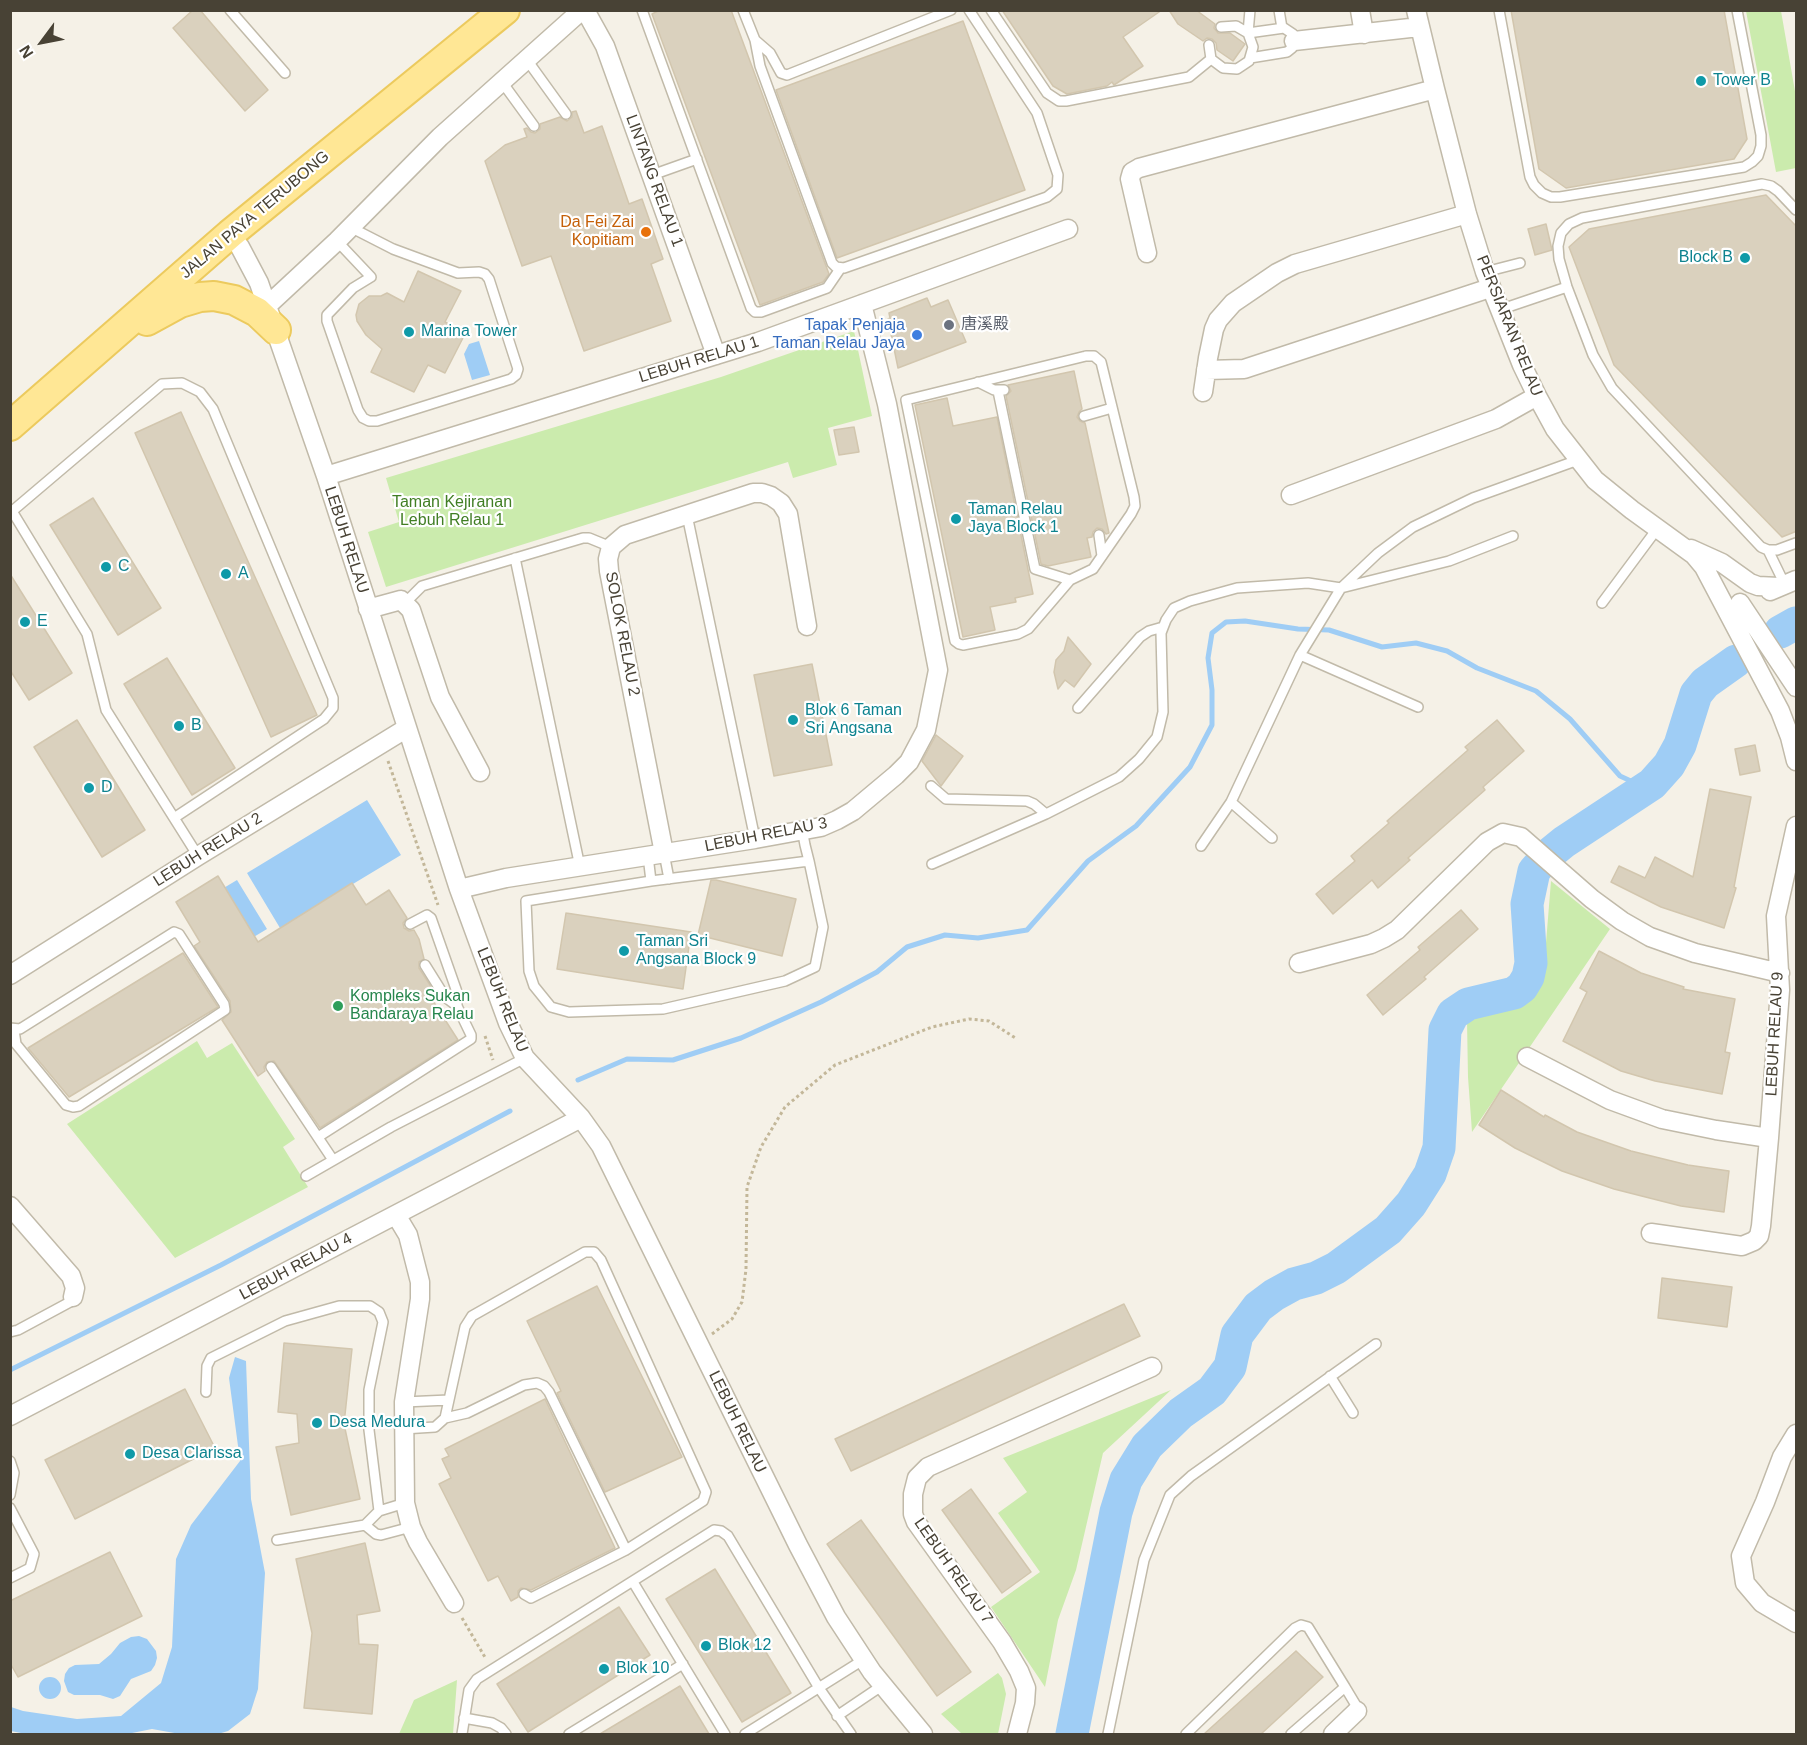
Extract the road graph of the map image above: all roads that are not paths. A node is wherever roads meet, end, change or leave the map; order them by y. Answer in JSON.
{"nodes":[{"id":1,"x":230,"y":10,"type":"edge"},
{"id":2,"x":506,"y":10,"type":"edge"},
{"id":3,"x":583,"y":10,"type":"edge"},
{"id":4,"x":642,"y":10,"type":"edge"},
{"id":5,"x":742,"y":10,"type":"edge"},
{"id":6,"x":951,"y":10,"type":"edge"},
{"id":7,"x":969,"y":10,"type":"edge"},
{"id":8,"x":991,"y":10,"type":"edge"},
{"id":9,"x":1250,"y":10,"type":"edge"},
{"id":10,"x":1279,"y":10,"type":"edge"},
{"id":11,"x":1360,"y":10,"type":"edge"},
{"id":12,"x":1499,"y":10,"type":"edge"},
{"id":13,"x":1737,"y":10,"type":"edge"},
{"id":14,"x":1418,"y":19,"type":"edge"},
{"id":15,"x":1221,"y":27,"type":"dead end"},
{"id":16,"x":1248,"y":33,"type":"junction"},
{"id":17,"x":1364,"y":33,"type":"junction"},
{"id":18,"x":1288,"y":35,"type":"junction"},
{"id":19,"x":755,"y":40,"type":"junction"},
{"id":20,"x":1209,"y":45,"type":"dead end"},
{"id":21,"x":1250,"y":58,"type":"junction"},
{"id":22,"x":1211,"y":59,"type":"junction"},
{"id":23,"x":527,"y":60,"type":"junction"},
{"id":24,"x":285,"y":73,"type":"dead end"},
{"id":25,"x":502,"y":81,"type":"junction"},
{"id":26,"x":1435,"y":89,"type":"junction"},
{"id":27,"x":566,"y":114,"type":"dead end"},
{"id":28,"x":534,"y":126,"type":"dead end"},
{"id":29,"x":697,"y":159,"type":"junction"},
{"id":30,"x":651,"y":175,"type":"junction"},
{"id":31,"x":1797,"y":210,"type":"edge"},
{"id":32,"x":1467,"y":214,"type":"junction"},
{"id":33,"x":350,"y":227,"type":"junction"},
{"id":34,"x":1068,"y":229,"type":"dead end"},
{"id":35,"x":230,"y":234,"type":"junction"},
{"id":36,"x":337,"y":241,"type":"junction"},
{"id":37,"x":1147,"y":253,"type":"dead end"},
{"id":38,"x":1520,"y":263,"type":"dead end"},
{"id":39,"x":840,"y":269,"type":"junction"},
{"id":40,"x":1488,"y":280,"type":"junction"},
{"id":41,"x":1567,"y":287,"type":"junction"},
{"id":42,"x":862,"y":304,"type":"junction"},
{"id":43,"x":1499,"y":310,"type":"junction"},
{"id":44,"x":272,"y":318,"type":"junction"},
{"id":45,"x":105,"y":343,"type":"junction"},
{"id":46,"x":717,"y":355,"type":"junction"},
{"id":47,"x":1206,"y":370,"type":"junction"},
{"id":48,"x":978,"y":382,"type":"junction"},
{"id":49,"x":1203,"y":392,"type":"dead end"},
{"id":50,"x":1537,"y":396,"type":"junction"},
{"id":51,"x":906,"y":400,"type":"junction"},
{"id":52,"x":887,"y":404,"type":"junction"},
{"id":53,"x":1112,"y":408,"type":"junction"},
{"id":54,"x":1084,"y":416,"type":"dead end"},
{"id":55,"x":10,"y":426,"type":"edge"},
{"id":56,"x":1578,"y":460,"type":"junction"},
{"id":57,"x":326,"y":476,"type":"junction"},
{"id":58,"x":1291,"y":495,"type":"dead end"},
{"id":59,"x":11,"y":512,"type":"edge"},
{"id":60,"x":687,"y":515,"type":"junction"},
{"id":61,"x":1657,"y":529,"type":"junction"},
{"id":62,"x":1099,"y":535,"type":"dead end"},
{"id":63,"x":1513,"y":536,"type":"dead end"},
{"id":64,"x":1797,"y":543,"type":"edge"},
{"id":65,"x":1681,"y":544,"type":"junction"},
{"id":66,"x":611,"y":547,"type":"junction"},
{"id":67,"x":1768,"y":550,"type":"junction"},
{"id":68,"x":1102,"y":556,"type":"junction"},
{"id":69,"x":515,"y":558,"type":"junction"},
{"id":70,"x":1070,"y":580,"type":"junction"},
{"id":71,"x":1787,"y":584,"type":"edge"},
{"id":72,"x":1341,"y":588,"type":"junction"},
{"id":73,"x":405,"y":602,"type":"junction"},
{"id":74,"x":1602,"y":603,"type":"dead end"},
{"id":75,"x":1733,"y":606,"type":"junction"},
{"id":76,"x":368,"y":609,"type":"junction"},
{"id":77,"x":807,"y":626,"type":"dead end"},
{"id":78,"x":1163,"y":627,"type":"junction"},
{"id":79,"x":1300,"y":655,"type":"junction"},
{"id":80,"x":1797,"y":687,"type":"edge"},
{"id":81,"x":1418,"y":707,"type":"dead end"},
{"id":82,"x":1078,"y":708,"type":"dead end"},
{"id":83,"x":407,"y":728,"type":"junction"},
{"id":84,"x":1797,"y":761,"type":"edge"},
{"id":85,"x":480,"y":772,"type":"dead end"},
{"id":86,"x":931,"y":786,"type":"dead end"},
{"id":87,"x":1231,"y":802,"type":"junction"},
{"id":88,"x":1046,"y":814,"type":"junction"},
{"id":89,"x":174,"y":818,"type":"junction"},
{"id":90,"x":1797,"y":826,"type":"edge"},
{"id":91,"x":802,"y":829,"type":"junction"},
{"id":92,"x":1272,"y":838,"type":"dead end"},
{"id":93,"x":755,"y":839,"type":"junction"},
{"id":94,"x":1201,"y":846,"type":"dead end"},
{"id":95,"x":656,"y":855,"type":"junction"},
{"id":96,"x":198,"y":856,"type":"junction"},
{"id":97,"x":809,"y":861,"type":"junction"},
{"id":98,"x":932,"y":864,"type":"dead end"},
{"id":99,"x":580,"y":867,"type":"junction"},
{"id":100,"x":669,"y":879,"type":"junction"},
{"id":101,"x":651,"y":881,"type":"junction"},
{"id":102,"x":459,"y":889,"type":"junction"},
{"id":103,"x":410,"y":924,"type":"dead end"},
{"id":104,"x":1299,"y":963,"type":"dead end"},
{"id":105,"x":425,"y":965,"type":"dead end"},
{"id":106,"x":1780,"y":973,"type":"junction"},
{"id":107,"x":10,"y":975,"type":"edge"},
{"id":108,"x":457,"y":1006,"type":"junction"},
{"id":109,"x":12,"y":1029,"type":"edge"},
{"id":110,"x":1527,"y":1057,"type":"dead end"},
{"id":111,"x":525,"y":1058,"type":"junction"},
{"id":112,"x":271,"y":1067,"type":"dead end"},
{"id":113,"x":581,"y":1118,"type":"junction"},
{"id":114,"x":318,"y":1137,"type":"junction"},
{"id":115,"x":1769,"y":1138,"type":"junction"},
{"id":116,"x":333,"y":1160,"type":"junction"},
{"id":117,"x":306,"y":1176,"type":"dead end"},
{"id":118,"x":10,"y":1206,"type":"edge"},
{"id":119,"x":396,"y":1215,"type":"junction"},
{"id":120,"x":1652,"y":1233,"type":"dead end"},
{"id":121,"x":73,"y":1297,"type":"joint"},
{"id":122,"x":10,"y":1332,"type":"edge"},
{"id":123,"x":1376,"y":1344,"type":"dead end"},
{"id":124,"x":1152,"y":1367,"type":"dead end"},
{"id":125,"x":1330,"y":1376,"type":"junction"},
{"id":126,"x":206,"y":1392,"type":"dead end"},
{"id":127,"x":448,"y":1400,"type":"junction"},
{"id":128,"x":404,"y":1402,"type":"junction"},
{"id":129,"x":1353,"y":1413,"type":"dead end"},
{"id":130,"x":10,"y":1416,"type":"edge"},
{"id":131,"x":444,"y":1418,"type":"junction"},
{"id":132,"x":403,"y":1429,"type":"junction"},
{"id":133,"x":1797,"y":1434,"type":"edge"},
{"id":134,"x":10,"y":1461,"type":"edge"},
{"id":135,"x":10,"y":1495,"type":"edge"},
{"id":136,"x":405,"y":1503,"type":"junction"},
{"id":137,"x":10,"y":1508,"type":"edge"},
{"id":138,"x":379,"y":1511,"type":"junction"},
{"id":139,"x":365,"y":1525,"type":"junction"},
{"id":140,"x":411,"y":1527,"type":"junction"},
{"id":141,"x":277,"y":1540,"type":"dead end"},
{"id":142,"x":626,"y":1550,"type":"junction"},
{"id":143,"x":10,"y":1578,"type":"edge"},
{"id":144,"x":633,"y":1582,"type":"junction"},
{"id":145,"x":524,"y":1594,"type":"dead end"},
{"id":146,"x":454,"y":1603,"type":"road end"},
{"id":147,"x":1797,"y":1623,"type":"edge"},
{"id":148,"x":863,"y":1660,"type":"junction"},
{"id":149,"x":683,"y":1664,"type":"junction"},
{"id":150,"x":883,"y":1685,"type":"junction"},
{"id":151,"x":1345,"y":1687,"type":"junction"},
{"id":152,"x":819,"y":1688,"type":"junction"},
{"id":153,"x":1357,"y":1711,"type":"joint"},
{"id":154,"x":837,"y":1716,"type":"junction"},
{"id":155,"x":464,"y":1718,"type":"junction"},
{"id":156,"x":462,"y":1734,"type":"edge"},
{"id":157,"x":506,"y":1734,"type":"edge"},
{"id":158,"x":569,"y":1734,"type":"edge"},
{"id":159,"x":725,"y":1734,"type":"edge"},
{"id":160,"x":745,"y":1734,"type":"edge"},
{"id":161,"x":851,"y":1734,"type":"edge"},
{"id":162,"x":923,"y":1734,"type":"edge"},
{"id":163,"x":1017,"y":1734,"type":"edge"},
{"id":164,"x":1108,"y":1734,"type":"edge"},
{"id":165,"x":1186,"y":1734,"type":"edge"},
{"id":166,"x":1291,"y":1734,"type":"edge"},
{"id":167,"x":1333,"y":1734,"type":"edge"}],
"edges":[{"from":1,"to":24,"type":"lane"},
{"from":2,"to":35,"type":"main road","name":"JALAN PAYA TERUBONG"},
{"from":3,"to":23,"type":"street"},
{"from":3,"to":30,"type":"street","name":"LINTANG RELAU 1"},
{"from":4,"to":29,"type":"lane"},
{"from":5,"to":19,"type":"lane"},
{"from":6,"to":19,"type":"lane"},
{"from":7,"to":39,"type":"lane"},
{"from":8,"to":22,"type":"lane"},
{"from":9,"to":16,"type":"lane"},
{"from":10,"to":18,"type":"lane"},
{"from":11,"to":17,"type":"street"},
{"from":12,"to":13,"type":"lane"},
{"from":14,"to":17,"type":"street"},
{"from":14,"to":26,"type":"street","name":"PERSIARAN RELAU"},
{"from":15,"to":16,"type":"lane"},
{"from":16,"to":18,"type":"lane"},
{"from":16,"to":21,"type":"lane"},
{"from":17,"to":18,"type":"street"},
{"from":18,"to":21,"type":"lane"},
{"from":19,"to":39,"type":"lane"},
{"from":20,"to":22,"type":"lane"},
{"from":21,"to":22,"type":"lane"},
{"from":23,"to":25,"type":"street"},
{"from":23,"to":27,"type":"lane"},
{"from":25,"to":28,"type":"lane"},
{"from":25,"to":33,"type":"street"},
{"from":26,"to":32,"type":"street","name":"PERSIARAN RELAU"},
{"from":26,"to":37,"type":"street"},
{"from":29,"to":30,"type":"lane"},
{"from":29,"to":39,"type":"lane"},
{"from":30,"to":46,"type":"street","name":"LINTANG RELAU 1"},
{"from":31,"to":41,"type":"lane"},
{"from":32,"to":40,"type":"street","name":"PERSIARAN RELAU"},
{"from":32,"to":47,"type":"street"},
{"from":33,"to":36,"type":"street"},
{"from":33,"to":36,"type":"lane"},
{"from":34,"to":42,"type":"street","name":"LEBUH RELAU 1"},
{"from":35,"to":44,"type":"street","name":"LEBUH RELAU"},
{"from":35,"to":45,"type":"main road","name":"JALAN PAYA TERUBONG"},
{"from":36,"to":44,"type":"street"},
{"from":38,"to":40,"type":"lane"},
{"from":40,"to":43,"type":"street","name":"PERSIARAN RELAU"},
{"from":40,"to":47,"type":"street"},
{"from":41,"to":43,"type":"lane"},
{"from":41,"to":67,"type":"lane"},
{"from":42,"to":46,"type":"street","name":"LEBUH RELAU 1"},
{"from":42,"to":52,"type":"street","name":"LEBUH RELAU 3"},
{"from":43,"to":50,"type":"street","name":"PERSIARAN RELAU"},
{"from":44,"to":45,"type":"main road"},
{"from":44,"to":57,"type":"street","name":"LEBUH RELAU"},
{"from":45,"to":55,"type":"main road","name":"JALAN PAYA TERUBONG"},
{"from":46,"to":57,"type":"street","name":"LEBUH RELAU 1"},
{"from":47,"to":49,"type":"street"},
{"from":48,"to":51,"type":"lane"},
{"from":48,"to":53,"type":"lane"},
{"from":48,"to":70,"type":"lane"},
{"from":50,"to":56,"type":"street","name":"PERSIARAN RELAU"},
{"from":50,"to":58,"type":"street"},
{"from":51,"to":52,"type":"lane"},
{"from":51,"to":70,"type":"lane"},
{"from":52,"to":91,"type":"street","name":"LEBUH RELAU 3"},
{"from":53,"to":54,"type":"lane"},
{"from":53,"to":68,"type":"lane"},
{"from":56,"to":61,"type":"street","name":"PERSIARAN RELAU"},
{"from":56,"to":72,"type":"lane"},
{"from":57,"to":76,"type":"street","name":"LEBUH RELAU"},
{"from":59,"to":89,"type":"lane"},
{"from":59,"to":89,"type":"lane"},
{"from":60,"to":66,"type":"street"},
{"from":60,"to":77,"type":"street"},
{"from":60,"to":93,"type":"lane"},
{"from":61,"to":65,"type":"street","name":"PERSIARAN RELAU"},
{"from":61,"to":74,"type":"lane"},
{"from":62,"to":68,"type":"lane"},
{"from":63,"to":72,"type":"lane"},
{"from":64,"to":67,"type":"lane"},
{"from":65,"to":71,"type":"street"},
{"from":65,"to":75,"type":"street","name":"PERSIARAN RELAU"},
{"from":66,"to":69,"type":"lane"},
{"from":66,"to":95,"type":"street","name":"SOLOK RELAU 2"},
{"from":67,"to":71,"type":"lane"},
{"from":68,"to":70,"type":"lane"},
{"from":69,"to":73,"type":"lane"},
{"from":69,"to":99,"type":"lane"},
{"from":71,"to":75,"type":"street"},
{"from":72,"to":78,"type":"lane"},
{"from":72,"to":79,"type":"lane"},
{"from":73,"to":76,"type":"street"},
{"from":73,"to":85,"type":"street"},
{"from":75,"to":80,"type":"street"},
{"from":75,"to":84,"type":"street"},
{"from":76,"to":83,"type":"street","name":"LEBUH RELAU"},
{"from":78,"to":82,"type":"lane"},
{"from":78,"to":88,"type":"lane"},
{"from":79,"to":81,"type":"lane"},
{"from":79,"to":87,"type":"lane"},
{"from":83,"to":96,"type":"street","name":"LEBUH RELAU 2"},
{"from":83,"to":102,"type":"street","name":"LEBUH RELAU"},
{"from":86,"to":88,"type":"lane"},
{"from":87,"to":92,"type":"lane"},
{"from":87,"to":94,"type":"lane"},
{"from":88,"to":98,"type":"lane"},
{"from":89,"to":96,"type":"lane"},
{"from":90,"to":106,"type":"street","name":"LEBUH RELAU 9"},
{"from":91,"to":93,"type":"street","name":"LEBUH RELAU 3"},
{"from":91,"to":97,"type":"lane"},
{"from":93,"to":95,"type":"street","name":"LEBUH RELAU 3"},
{"from":95,"to":99,"type":"street","name":"LEBUH RELAU 3"},
{"from":95,"to":100,"type":"lane"},
{"from":95,"to":101,"type":"lane"},
{"from":96,"to":107,"type":"street","name":"LEBUH RELAU 2"},
{"from":97,"to":100,"type":"lane"},
{"from":97,"to":101,"type":"lane"},
{"from":99,"to":102,"type":"street","name":"LEBUH RELAU 3"},
{"from":100,"to":101,"type":"lane"},
{"from":102,"to":111,"type":"street","name":"LEBUH RELAU"},
{"from":103,"to":108,"type":"lane"},
{"from":104,"to":106,"type":"street"},
{"from":105,"to":108,"type":"lane"},
{"from":106,"to":115,"type":"street","name":"LEBUH RELAU 9"},
{"from":108,"to":114,"type":"lane"},
{"from":109,"to":109,"type":"lane"},
{"from":110,"to":115,"type":"street"},
{"from":111,"to":113,"type":"street","name":"LEBUH RELAU"},
{"from":111,"to":116,"type":"lane"},
{"from":112,"to":114,"type":"lane"},
{"from":113,"to":119,"type":"street","name":"LEBUH RELAU 4"},
{"from":113,"to":148,"type":"street","name":"LEBUH RELAU"},
{"from":114,"to":116,"type":"lane"},
{"from":115,"to":120,"type":"street","name":"LEBUH RELAU 9"},
{"from":116,"to":117,"type":"lane"},
{"from":118,"to":121,"type":"street"},
{"from":119,"to":128,"type":"street"},
{"from":119,"to":130,"type":"street","name":"LEBUH RELAU 4"},
{"from":121,"to":122,"type":"lane"},
{"from":123,"to":125,"type":"lane"},
{"from":124,"to":163,"type":"street","name":"LEBUH RELAU 7"},
{"from":125,"to":129,"type":"lane"},
{"from":125,"to":164,"type":"lane"},
{"from":126,"to":138,"type":"lane"},
{"from":127,"to":128,"type":"lane"},
{"from":127,"to":131,"type":"lane"},
{"from":127,"to":142,"type":"lane"},
{"from":128,"to":132,"type":"street"},
{"from":131,"to":132,"type":"lane"},
{"from":131,"to":142,"type":"lane"},
{"from":132,"to":136,"type":"street"},
{"from":133,"to":147,"type":"street"},
{"from":134,"to":135,"type":"lane"},
{"from":136,"to":138,"type":"lane"},
{"from":136,"to":140,"type":"street"},
{"from":137,"to":143,"type":"lane"},
{"from":138,"to":139,"type":"lane"},
{"from":139,"to":140,"type":"lane"},
{"from":139,"to":141,"type":"lane"},
{"from":140,"to":146,"type":"street"},
{"from":142,"to":145,"type":"lane"},
{"from":144,"to":149,"type":"lane"},
{"from":144,"to":152,"type":"lane"},
{"from":144,"to":155,"type":"lane"},
{"from":148,"to":150,"type":"street","name":"LEBUH RELAU"},
{"from":148,"to":152,"type":"lane"},
{"from":149,"to":158,"type":"lane"},
{"from":149,"to":159,"type":"lane"},
{"from":150,"to":154,"type":"lane"},
{"from":150,"to":162,"type":"street","name":"LEBUH RELAU"},
{"from":151,"to":153,"type":"lane"},
{"from":151,"to":165,"type":"lane"},
{"from":151,"to":166,"type":"lane"},
{"from":152,"to":154,"type":"lane"},
{"from":152,"to":160,"type":"lane"},
{"from":153,"to":167,"type":"street"},
{"from":154,"to":161,"type":"lane"},
{"from":155,"to":156,"type":"lane"},
{"from":155,"to":157,"type":"lane"}]}
